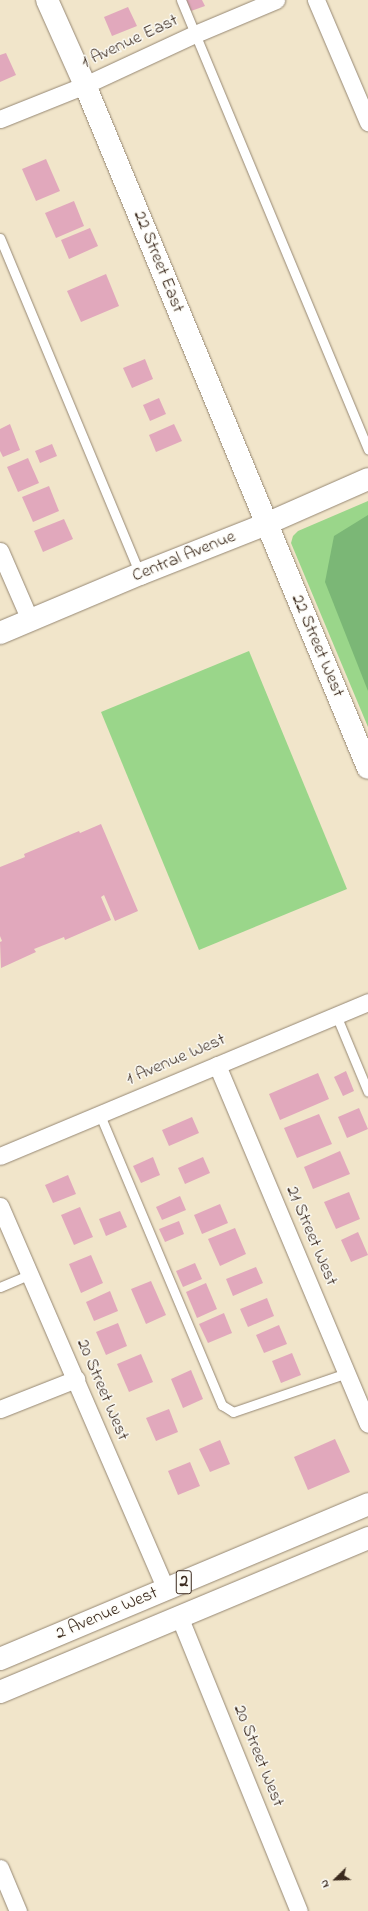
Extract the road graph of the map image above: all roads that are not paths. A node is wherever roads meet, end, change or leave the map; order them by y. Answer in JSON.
{"nodes":[{"id":1,"x":47,"y":0,"type":"edge"},
{"id":2,"x":181,"y":0,"type":"edge"},
{"id":3,"x":276,"y":0,"type":"edge"},
{"id":4,"x":316,"y":0,"type":"edge"},
{"id":5,"x":195,"y":34,"type":"junction"},
{"id":6,"x":85,"y":85,"type":"junction"},
{"id":7,"x":0,"y":119,"type":"edge"},
{"id":8,"x":368,"y":122,"type":"edge"},
{"id":9,"x":0,"y":238,"type":"edge"},
{"id":10,"x":368,"y":450,"type":"edge"},
{"id":11,"x":368,"y":479,"type":"edge"},
{"id":12,"x":266,"y":524,"type":"junction"},
{"id":13,"x":0,"y":551,"type":"edge"},
{"id":14,"x":140,"y":574,"type":"junction"},
{"id":15,"x":30,"y":620,"type":"junction"},
{"id":16,"x":0,"y":633,"type":"edge"},
{"id":17,"x":368,"y":768,"type":"edge"},
{"id":18,"x":368,"y":1002,"type":"edge"},
{"id":19,"x":336,"y":1015,"type":"junction"},
{"id":20,"x":216,"y":1065,"type":"junction"},
{"id":21,"x":368,"y":1092,"type":"edge"},
{"id":22,"x":100,"y":1115,"type":"junction"},
{"id":23,"x":0,"y":1156,"type":"edge"},
{"id":24,"x":0,"y":1206,"type":"edge"},
{"id":25,"x":30,"y":1274,"type":"junction"},
{"id":26,"x":0,"y":1287,"type":"edge"},
{"id":27,"x":347,"y":1373,"type":"junction"},
{"id":28,"x":76,"y":1379,"type":"junction"},
{"id":29,"x":0,"y":1410,"type":"edge"},
{"id":30,"x":368,"y":1424,"type":"edge"},
{"id":31,"x":368,"y":1504,"type":"edge"},
{"id":32,"x":368,"y":1538,"type":"edge"},
{"id":33,"x":166,"y":1589,"type":"junction"},
{"id":34,"x":179,"y":1616,"type":"junction"},
{"id":35,"x":0,"y":1659,"type":"edge"},
{"id":36,"x":0,"y":1692,"type":"edge"},
{"id":37,"x":0,"y":1868,"type":"edge"},
{"id":38,"x":18,"y":1911,"type":"edge"},
{"id":39,"x":299,"y":1911,"type":"edge"}],
"edges":[{"from":1,"to":6,"type":"main road","name":"22 Street East"},
{"from":2,"to":5,"type":"lane"},
{"from":3,"to":5,"type":"street","name":"1 Avenue East"},
{"from":4,"to":8,"type":"street"},
{"from":5,"to":6,"type":"street","name":"1 Avenue East"},
{"from":5,"to":10,"type":"lane"},
{"from":6,"to":7,"type":"street","name":"1 Avenue East"},
{"from":6,"to":12,"type":"main road","name":"22 Street East"},
{"from":9,"to":14,"type":"lane"},
{"from":11,"to":12,"type":"main road","name":"Central Avenue"},
{"from":12,"to":14,"type":"main road","name":"Central Avenue"},
{"from":12,"to":17,"type":"main road","name":"22 Street West"},
{"from":13,"to":15,"type":"street"},
{"from":14,"to":15,"type":"main road","name":"Central Avenue"},
{"from":15,"to":16,"type":"main road","name":"Central Avenue"},
{"from":18,"to":19,"type":"street","name":"1 Avenue West"},
{"from":19,"to":20,"type":"street","name":"1 Avenue West"},
{"from":19,"to":21,"type":"lane"},
{"from":20,"to":22,"type":"street","name":"1 Avenue West"},
{"from":20,"to":27,"type":"street","name":"21 Street West"},
{"from":22,"to":23,"type":"street","name":"1 Avenue West"},
{"from":22,"to":27,"type":"lane"},
{"from":24,"to":25,"type":"street","name":"20 Street West"},
{"from":25,"to":26,"type":"lane"},
{"from":25,"to":28,"type":"street","name":"20 Street West"},
{"from":27,"to":30,"type":"street","name":"21 Street West"},
{"from":28,"to":29,"type":"street"},
{"from":28,"to":33,"type":"street","name":"20 Street West"},
{"from":31,"to":33,"type":"main road","name":"2 Avenue West","number":"2"},
{"from":32,"to":34,"type":"main road","name":"2 Avenue West","number":"2"},
{"from":33,"to":35,"type":"main road","name":"2 Avenue West","number":"2"},
{"from":34,"to":36,"type":"main road","name":"2 Avenue West","number":"2"},
{"from":34,"to":39,"type":"street","name":"20 Street West"},
{"from":37,"to":38,"type":"street"}]}
